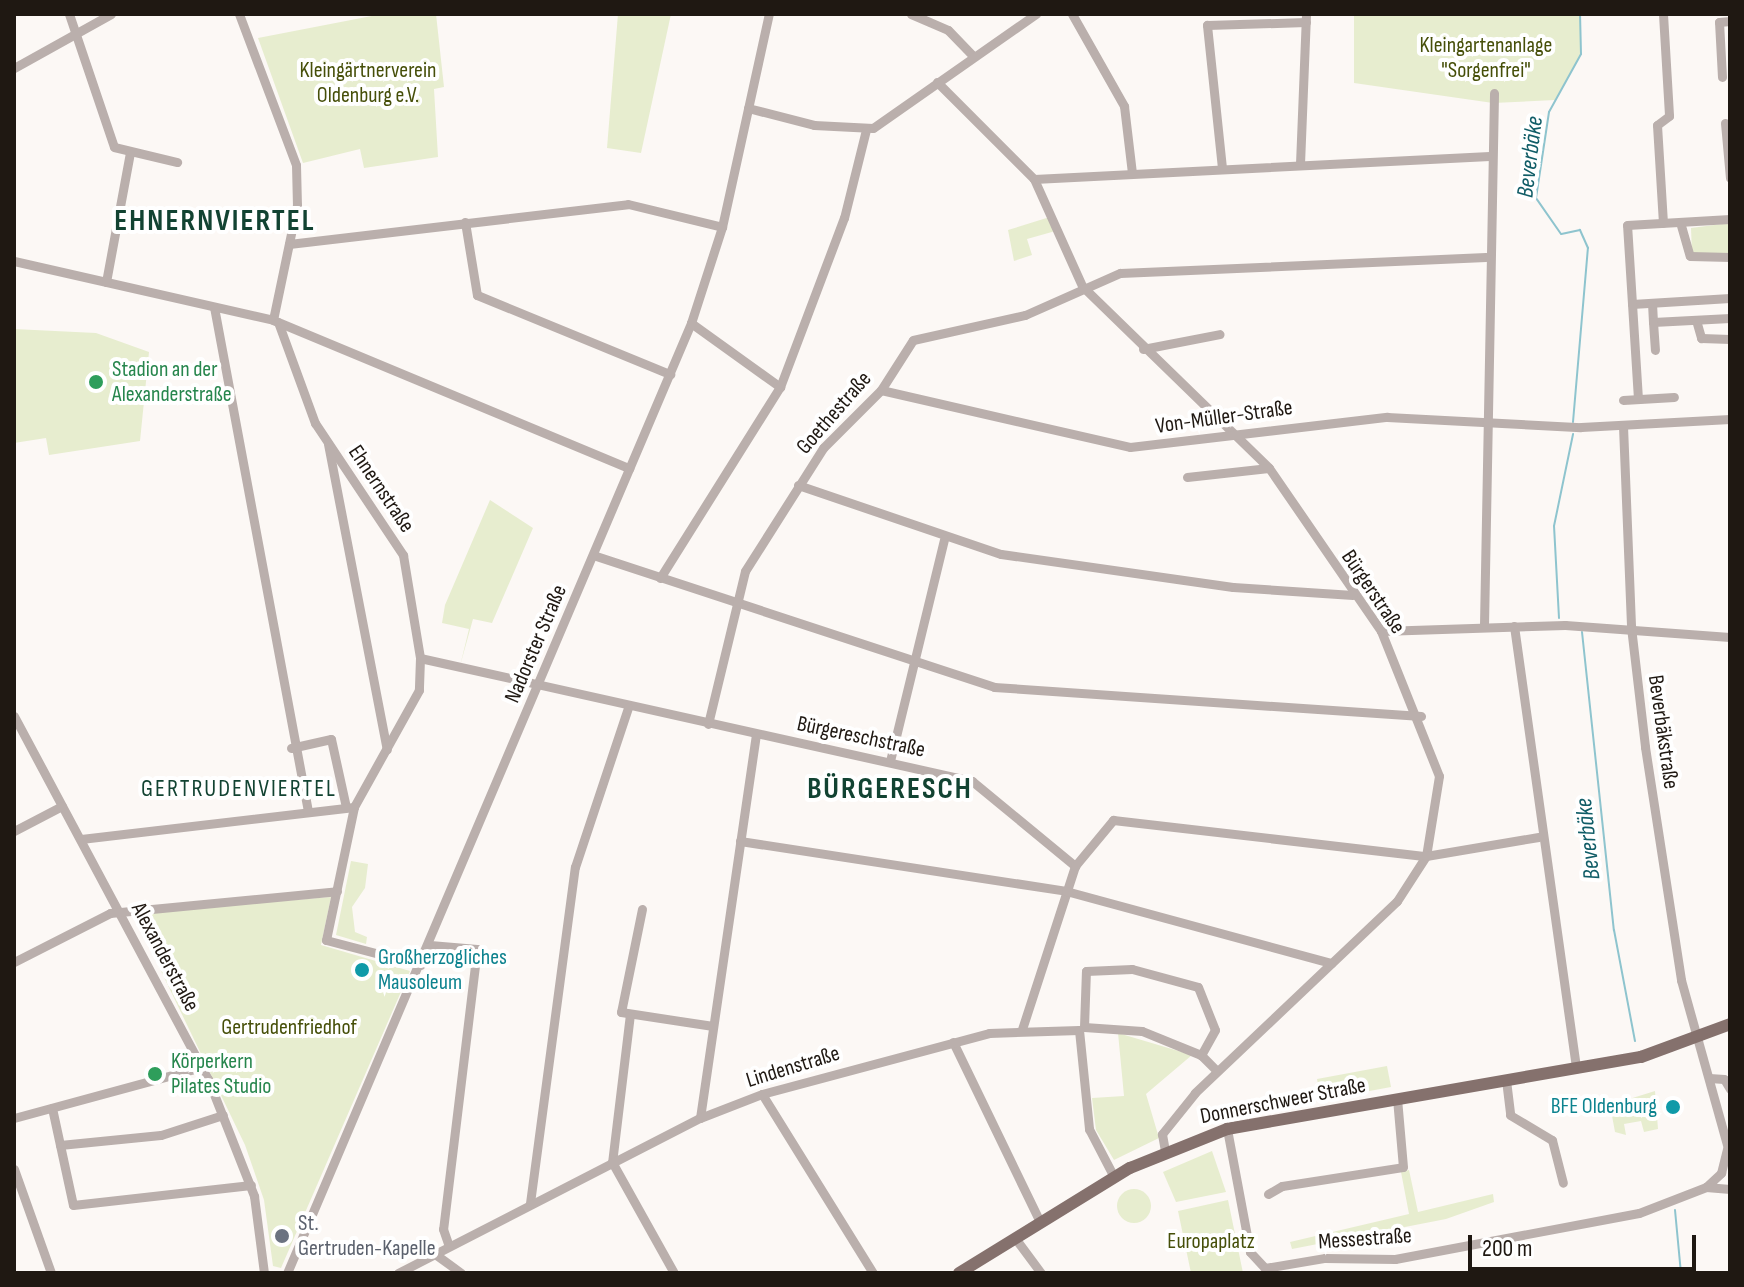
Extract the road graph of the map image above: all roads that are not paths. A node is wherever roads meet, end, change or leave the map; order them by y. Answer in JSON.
{"nodes":[{"id":1,"x":69,"y":14,"type":"edge"},
{"id":2,"x":111,"y":14,"type":"edge"},
{"id":3,"x":239,"y":14,"type":"edge"},
{"id":4,"x":769,"y":14,"type":"edge"},
{"id":5,"x":911,"y":14,"type":"edge"},
{"id":6,"x":1036,"y":14,"type":"edge"},
{"id":7,"x":1072,"y":14,"type":"edge"},
{"id":8,"x":1663,"y":14,"type":"edge"},
{"id":9,"x":1306,"y":18,"type":"edge"},
{"id":10,"x":1730,"y":21,"type":"edge"},
{"id":11,"x":77,"y":31,"type":"junction"},
{"id":12,"x":973,"y":56,"type":"junction"},
{"id":13,"x":14,"y":68,"type":"edge"},
{"id":14,"x":1722,"y":77,"type":"dead end"},
{"id":15,"x":937,"y":82,"type":"junction"},
{"id":16,"x":1494,"y":93,"type":"dead end"},
{"id":17,"x":748,"y":108,"type":"junction"},
{"id":18,"x":1725,"y":123,"type":"dead end"},
{"id":19,"x":866,"y":130,"type":"junction"},
{"id":20,"x":130,"y":153,"type":"junction"},
{"id":21,"x":1489,"y":156,"type":"junction"},
{"id":22,"x":177,"y":162,"type":"dead end"},
{"id":23,"x":1300,"y":164,"type":"junction"},
{"id":24,"x":1222,"y":168,"type":"junction"},
{"id":25,"x":1132,"y":173,"type":"junction"},
{"id":26,"x":1730,"y":178,"type":"edge"},
{"id":27,"x":1034,"y":179,"type":"junction"},
{"id":28,"x":1730,"y":219,"type":"edge"},
{"id":29,"x":465,"y":222,"type":"junction"},
{"id":30,"x":1680,"y":222,"type":"junction"},
{"id":31,"x":1663,"y":223,"type":"junction"},
{"id":32,"x":722,"y":227,"type":"junction"},
{"id":33,"x":289,"y":244,"type":"junction"},
{"id":34,"x":1486,"y":257,"type":"junction"},
{"id":35,"x":1730,"y":257,"type":"edge"},
{"id":36,"x":14,"y":261,"type":"edge"},
{"id":37,"x":106,"y":282,"type":"junction"},
{"id":38,"x":1082,"y":286,"type":"junction"},
{"id":39,"x":1730,"y":298,"type":"edge"},
{"id":40,"x":1652,"y":303,"type":"junction"},
{"id":41,"x":1632,"y":304,"type":"junction"},
{"id":42,"x":214,"y":307,"type":"junction"},
{"id":43,"x":1730,"y":318,"type":"edge"},
{"id":44,"x":1696,"y":320,"type":"junction"},
{"id":45,"x":276,"y":321,"type":"junction"},
{"id":46,"x":1653,"y":322,"type":"junction"},
{"id":47,"x":691,"y":323,"type":"junction"},
{"id":48,"x":1220,"y":334,"type":"dead end"},
{"id":49,"x":1730,"y":339,"type":"edge"},
{"id":50,"x":1143,"y":349,"type":"junction"},
{"id":51,"x":1655,"y":350,"type":"dead end"},
{"id":52,"x":670,"y":374,"type":"junction"},
{"id":53,"x":780,"y":387,"type":"junction"},
{"id":54,"x":881,"y":390,"type":"junction"},
{"id":55,"x":1674,"y":397,"type":"dead end"},
{"id":56,"x":1638,"y":399,"type":"junction"},
{"id":57,"x":1623,"y":400,"type":"dead end"},
{"id":58,"x":1730,"y":419,"type":"edge"},
{"id":59,"x":1482,"y":420,"type":"junction"},
{"id":60,"x":1623,"y":426,"type":"junction"},
{"id":61,"x":1238,"y":436,"type":"junction"},
{"id":62,"x":328,"y":444,"type":"junction"},
{"id":63,"x":629,"y":468,"type":"junction"},
{"id":64,"x":1269,"y":468,"type":"junction"},
{"id":65,"x":1187,"y":477,"type":"dead end"},
{"id":66,"x":798,"y":485,"type":"junction"},
{"id":67,"x":944,"y":539,"type":"junction"},
{"id":68,"x":593,"y":555,"type":"junction"},
{"id":69,"x":660,"y":578,"type":"junction"},
{"id":70,"x":1353,"y":595,"type":"junction"},
{"id":71,"x":734,"y":605,"type":"junction"},
{"id":72,"x":1484,"y":625,"type":"junction"},
{"id":73,"x":1514,"y":626,"type":"junction"},
{"id":74,"x":1631,"y":627,"type":"junction"},
{"id":75,"x":1381,"y":631,"type":"junction"},
{"id":76,"x":1730,"y":637,"type":"edge"},
{"id":77,"x":420,"y":658,"type":"junction"},
{"id":78,"x":909,"y":663,"type":"junction"},
{"id":79,"x":538,"y":688,"type":"junction"},
{"id":80,"x":628,"y":708,"type":"junction"},
{"id":81,"x":14,"y":716,"type":"edge"},
{"id":82,"x":1421,"y":716,"type":"junction"},
{"id":83,"x":708,"y":724,"type":"junction"},
{"id":84,"x":756,"y":734,"type":"junction"},
{"id":85,"x":291,"y":748,"type":"junction"},
{"id":86,"x":387,"y":749,"type":"junction"},
{"id":87,"x":890,"y":761,"type":"junction"},
{"id":88,"x":62,"y":806,"type":"junction"},
{"id":89,"x":350,"y":807,"type":"junction"},
{"id":90,"x":308,"y":811,"type":"junction"},
{"id":91,"x":14,"y":831,"type":"edge"},
{"id":92,"x":1538,"y":837,"type":"junction"},
{"id":93,"x":81,"y":839,"type":"junction"},
{"id":94,"x":740,"y":841,"type":"junction"},
{"id":95,"x":1426,"y":856,"type":"junction"},
{"id":96,"x":1075,"y":866,"type":"junction"},
{"id":97,"x":337,"y":891,"type":"junction"},
{"id":98,"x":1066,"y":891,"type":"junction"},
{"id":99,"x":642,"y":909,"type":"dead end"},
{"id":100,"x":121,"y":912,"type":"junction"},
{"id":101,"x":430,"y":945,"type":"junction"},
{"id":102,"x":14,"y":962,"type":"edge"},
{"id":103,"x":1331,"y":963,"type":"junction"},
{"id":104,"x":421,"y":965,"type":"junction"},
{"id":105,"x":630,"y":1014,"type":"junction"},
{"id":106,"x":1730,"y":1024,"type":"edge"},
{"id":107,"x":713,"y":1026,"type":"junction"},
{"id":108,"x":1082,"y":1028,"type":"junction"},
{"id":109,"x":1022,"y":1029,"type":"junction"},
{"id":110,"x":1697,"y":1039,"type":"junction"},
{"id":111,"x":953,"y":1042,"type":"junction"},
{"id":112,"x":1201,"y":1055,"type":"junction"},
{"id":113,"x":202,"y":1067,"type":"junction"},
{"id":114,"x":1576,"y":1069,"type":"junction"},
{"id":115,"x":1216,"y":1070,"type":"junction"},
{"id":116,"x":1709,"y":1078,"type":"junction"},
{"id":117,"x":1506,"y":1080,"type":"junction"},
{"id":118,"x":1730,"y":1089,"type":"edge"},
{"id":119,"x":762,"y":1094,"type":"junction"},
{"id":120,"x":1397,"y":1099,"type":"junction"},
{"id":121,"x":52,"y":1108,"type":"junction"},
{"id":122,"x":223,"y":1115,"type":"junction"},
{"id":123,"x":14,"y":1118,"type":"edge"},
{"id":124,"x":700,"y":1118,"type":"junction"},
{"id":125,"x":1227,"y":1129,"type":"junction"},
{"id":126,"x":1727,"y":1135,"type":"edge"},
{"id":127,"x":60,"y":1145,"type":"junction"},
{"id":128,"x":1165,"y":1151,"type":"junction"},
{"id":129,"x":1729,"y":1152,"type":"edge"},
{"id":130,"x":612,"y":1162,"type":"junction"},
{"id":131,"x":14,"y":1169,"type":"edge"},
{"id":132,"x":1114,"y":1177,"type":"junction"},
{"id":133,"x":1563,"y":1183,"type":"dead end"},
{"id":134,"x":247,"y":1186,"type":"junction"},
{"id":135,"x":1706,"y":1187,"type":"junction"},
{"id":136,"x":1730,"y":1189,"type":"edge"},
{"id":137,"x":1268,"y":1194,"type":"dead end"},
{"id":138,"x":530,"y":1203,"type":"junction"},
{"id":139,"x":1040,"y":1222,"type":"junction"},
{"id":140,"x":1015,"y":1238,"type":"junction"},
{"id":141,"x":449,"y":1246,"type":"junction"},
{"id":142,"x":435,"y":1254,"type":"junction"},
{"id":143,"x":50,"y":1273,"type":"edge"},
{"id":144,"x":264,"y":1273,"type":"edge"},
{"id":145,"x":287,"y":1273,"type":"edge"},
{"id":146,"x":398,"y":1273,"type":"edge"},
{"id":147,"x":461,"y":1273,"type":"edge"},
{"id":148,"x":674,"y":1273,"type":"edge"},
{"id":149,"x":873,"y":1273,"type":"edge"},
{"id":150,"x":959,"y":1273,"type":"edge"},
{"id":151,"x":1041,"y":1273,"type":"edge"}],
"edges":[{"from":1,"to":11,"type":"street"},
{"from":2,"to":11,"type":"street"},
{"from":3,"to":33,"type":"street"},
{"from":4,"to":17,"type":"street","name":"Nadorster Straße"},
{"from":5,"to":12,"type":"street"},
{"from":6,"to":12,"type":"street"},
{"from":7,"to":25,"type":"street"},
{"from":8,"to":31,"type":"street"},
{"from":9,"to":23,"type":"street"},
{"from":9,"to":24,"type":"street"},
{"from":10,"to":14,"type":"street"},
{"from":11,"to":13,"type":"street"},
{"from":11,"to":20,"type":"street"},
{"from":12,"to":15,"type":"street"},
{"from":15,"to":19,"type":"street"},
{"from":15,"to":27,"type":"street","name":"Bürgerstraße"},
{"from":16,"to":21,"type":"street"},
{"from":17,"to":19,"type":"street"},
{"from":17,"to":32,"type":"street","name":"Nadorster Straße"},
{"from":18,"to":26,"type":"street"},
{"from":19,"to":53,"type":"street"},
{"from":20,"to":22,"type":"street"},
{"from":20,"to":37,"type":"street"},
{"from":21,"to":23,"type":"street"},
{"from":21,"to":34,"type":"street"},
{"from":23,"to":24,"type":"street"},
{"from":24,"to":25,"type":"street"},
{"from":25,"to":27,"type":"street"},
{"from":27,"to":38,"type":"street","name":"Bürgerstraße"},
{"from":28,"to":30,"type":"street"},
{"from":29,"to":32,"type":"street"},
{"from":29,"to":33,"type":"street"},
{"from":29,"to":52,"type":"street"},
{"from":30,"to":31,"type":"street"},
{"from":30,"to":35,"type":"street"},
{"from":31,"to":41,"type":"street"},
{"from":32,"to":47,"type":"street","name":"Nadorster Straße"},
{"from":33,"to":45,"type":"street"},
{"from":34,"to":38,"type":"street","name":"Goethestraße"},
{"from":34,"to":59,"type":"street"},
{"from":36,"to":37,"type":"street"},
{"from":37,"to":42,"type":"street"},
{"from":38,"to":50,"type":"street","name":"Bürgerstraße"},
{"from":38,"to":54,"type":"street","name":"Goethestraße"},
{"from":39,"to":40,"type":"street"},
{"from":40,"to":41,"type":"street"},
{"from":40,"to":46,"type":"street"},
{"from":41,"to":56,"type":"street"},
{"from":42,"to":45,"type":"street"},
{"from":42,"to":85,"type":"street"},
{"from":43,"to":44,"type":"street"},
{"from":44,"to":46,"type":"street"},
{"from":44,"to":49,"type":"street"},
{"from":45,"to":62,"type":"street","name":"Ehnernstraße"},
{"from":45,"to":63,"type":"street"},
{"from":46,"to":51,"type":"street"},
{"from":47,"to":52,"type":"street","name":"Nadorster Straße"},
{"from":47,"to":53,"type":"street"},
{"from":48,"to":50,"type":"street"},
{"from":50,"to":61,"type":"street","name":"Bürgerstraße"},
{"from":52,"to":63,"type":"street","name":"Nadorster Straße"},
{"from":53,"to":69,"type":"street"},
{"from":54,"to":61,"type":"street","name":"Von-Müller-Straße"},
{"from":54,"to":66,"type":"street","name":"Goethestraße"},
{"from":55,"to":56,"type":"street"},
{"from":56,"to":57,"type":"street"},
{"from":58,"to":60,"type":"street","name":"Von-Müller-Straße"},
{"from":59,"to":60,"type":"street","name":"Von-Müller-Straße"},
{"from":59,"to":61,"type":"street","name":"Von-Müller-Straße"},
{"from":59,"to":72,"type":"street"},
{"from":60,"to":74,"type":"street","name":"Beverbäkstraße"},
{"from":61,"to":64,"type":"street","name":"Bürgerstraße"},
{"from":62,"to":77,"type":"street","name":"Ehnernstraße"},
{"from":62,"to":86,"type":"street"},
{"from":63,"to":68,"type":"street","name":"Nadorster Straße"},
{"from":64,"to":65,"type":"street"},
{"from":64,"to":70,"type":"street","name":"Bürgerstraße"},
{"from":66,"to":67,"type":"street"},
{"from":66,"to":71,"type":"street","name":"Goethestraße"},
{"from":67,"to":70,"type":"street"},
{"from":67,"to":78,"type":"street"},
{"from":68,"to":69,"type":"street"},
{"from":68,"to":79,"type":"street","name":"Nadorster Straße"},
{"from":69,"to":71,"type":"street"},
{"from":70,"to":75,"type":"street","name":"Bürgerstraße"},
{"from":71,"to":78,"type":"street"},
{"from":71,"to":83,"type":"street","name":"Goethestraße"},
{"from":72,"to":73,"type":"street"},
{"from":72,"to":75,"type":"street"},
{"from":73,"to":74,"type":"street"},
{"from":73,"to":92,"type":"street"},
{"from":74,"to":76,"type":"street"},
{"from":74,"to":110,"type":"street","name":"Beverbäkstraße"},
{"from":75,"to":82,"type":"street","name":"Bürgerstraße"},
{"from":77,"to":79,"type":"street","name":"Bürgereschstraße"},
{"from":77,"to":86,"type":"street","name":"Ehnernstraße"},
{"from":78,"to":82,"type":"street"},
{"from":78,"to":87,"type":"street"},
{"from":79,"to":80,"type":"street","name":"Bürgereschstraße"},
{"from":79,"to":101,"type":"street","name":"Nadorster Straße"},
{"from":80,"to":83,"type":"street","name":"Bürgereschstraße"},
{"from":80,"to":138,"type":"street"},
{"from":81,"to":88,"type":"street","name":"Alexanderstraße"},
{"from":82,"to":95,"type":"street","name":"Bürgerstraße"},
{"from":83,"to":84,"type":"street","name":"Bürgereschstraße"},
{"from":84,"to":87,"type":"street","name":"Bürgereschstraße"},
{"from":84,"to":94,"type":"street"},
{"from":85,"to":89,"type":"street"},
{"from":85,"to":90,"type":"street"},
{"from":86,"to":89,"type":"street","name":"Ehnernstraße"},
{"from":87,"to":96,"type":"street","name":"Bürgereschstraße"},
{"from":88,"to":91,"type":"street"},
{"from":88,"to":93,"type":"street","name":"Alexanderstraße"},
{"from":89,"to":90,"type":"street"},
{"from":89,"to":97,"type":"street","name":"Ehnernstraße"},
{"from":90,"to":93,"type":"street"},
{"from":92,"to":95,"type":"street"},
{"from":92,"to":114,"type":"street"},
{"from":93,"to":100,"type":"street","name":"Alexanderstraße"},
{"from":94,"to":98,"type":"street"},
{"from":94,"to":107,"type":"street"},
{"from":95,"to":96,"type":"street"},
{"from":95,"to":103,"type":"street","name":"Bürgerstraße"},
{"from":96,"to":98,"type":"street"},
{"from":97,"to":100,"type":"street"},
{"from":97,"to":104,"type":"street","name":"Ehnernstraße"},
{"from":98,"to":103,"type":"street"},
{"from":98,"to":109,"type":"street"},
{"from":99,"to":105,"type":"street"},
{"from":100,"to":102,"type":"street"},
{"from":100,"to":113,"type":"street","name":"Alexanderstraße"},
{"from":101,"to":104,"type":"street","name":"Nadorster Straße"},
{"from":101,"to":141,"type":"street"},
{"from":103,"to":115,"type":"street","name":"Bürgerstraße"},
{"from":104,"to":145,"type":"street","name":"Nadorster Straße"},
{"from":105,"to":107,"type":"street"},
{"from":105,"to":130,"type":"street"},
{"from":106,"to":110,"type":"main road","name":"Donnerschweer Straße"},
{"from":107,"to":124,"type":"street"},
{"from":108,"to":109,"type":"street","name":"Lindenstraße"},
{"from":108,"to":112,"type":"street","name":"Lindenstraße"},
{"from":108,"to":112,"type":"street"},
{"from":108,"to":132,"type":"street"},
{"from":109,"to":111,"type":"street","name":"Lindenstraße"},
{"from":110,"to":114,"type":"main road","name":"Donnerschweer Straße"},
{"from":110,"to":116,"type":"street","name":"Beverbäkstraße"},
{"from":111,"to":119,"type":"street","name":"Lindenstraße"},
{"from":111,"to":139,"type":"street"},
{"from":112,"to":115,"type":"street"},
{"from":113,"to":121,"type":"street"},
{"from":113,"to":122,"type":"street","name":"Alexanderstraße"},
{"from":114,"to":117,"type":"main road","name":"Donnerschweer Straße"},
{"from":115,"to":128,"type":"street","name":"Bürgerstraße"},
{"from":116,"to":118,"type":"street"},
{"from":116,"to":126,"type":"street","name":"Beverbäkstraße"},
{"from":117,"to":120,"type":"main road","name":"Donnerschweer Straße"},
{"from":117,"to":133,"type":"street"},
{"from":119,"to":124,"type":"street","name":"Lindenstraße"},
{"from":119,"to":149,"type":"street"},
{"from":120,"to":125,"type":"main road","name":"Donnerschweer Straße"},
{"from":120,"to":137,"type":"street"},
{"from":121,"to":123,"type":"street"},
{"from":121,"to":127,"type":"street"},
{"from":122,"to":127,"type":"street"},
{"from":122,"to":134,"type":"street","name":"Alexanderstraße"},
{"from":124,"to":130,"type":"street","name":"Lindenstraße"},
{"from":125,"to":128,"type":"main road","name":"Donnerschweer Straße"},
{"from":125,"to":135,"type":"street","name":"Messestraße"},
{"from":126,"to":129,"type":"street","name":"Beverbäkstraße"},
{"from":127,"to":134,"type":"street"},
{"from":128,"to":132,"type":"main road","name":"Donnerschweer Straße"},
{"from":129,"to":135,"type":"street"},
{"from":130,"to":138,"type":"street","name":"Lindenstraße"},
{"from":130,"to":148,"type":"street"},
{"from":131,"to":143,"type":"street"},
{"from":132,"to":139,"type":"main road","name":"Donnerschweer Straße"},
{"from":134,"to":144,"type":"street","name":"Alexanderstraße"},
{"from":135,"to":136,"type":"street"},
{"from":138,"to":141,"type":"street","name":"Lindenstraße"},
{"from":139,"to":140,"type":"main road","name":"Donnerschweer Straße"},
{"from":140,"to":150,"type":"main road","name":"Donnerschweer Straße"},
{"from":140,"to":151,"type":"street"},
{"from":141,"to":142,"type":"street","name":"Lindenstraße"},
{"from":142,"to":146,"type":"street","name":"Lindenstraße"},
{"from":142,"to":147,"type":"street"}]}
